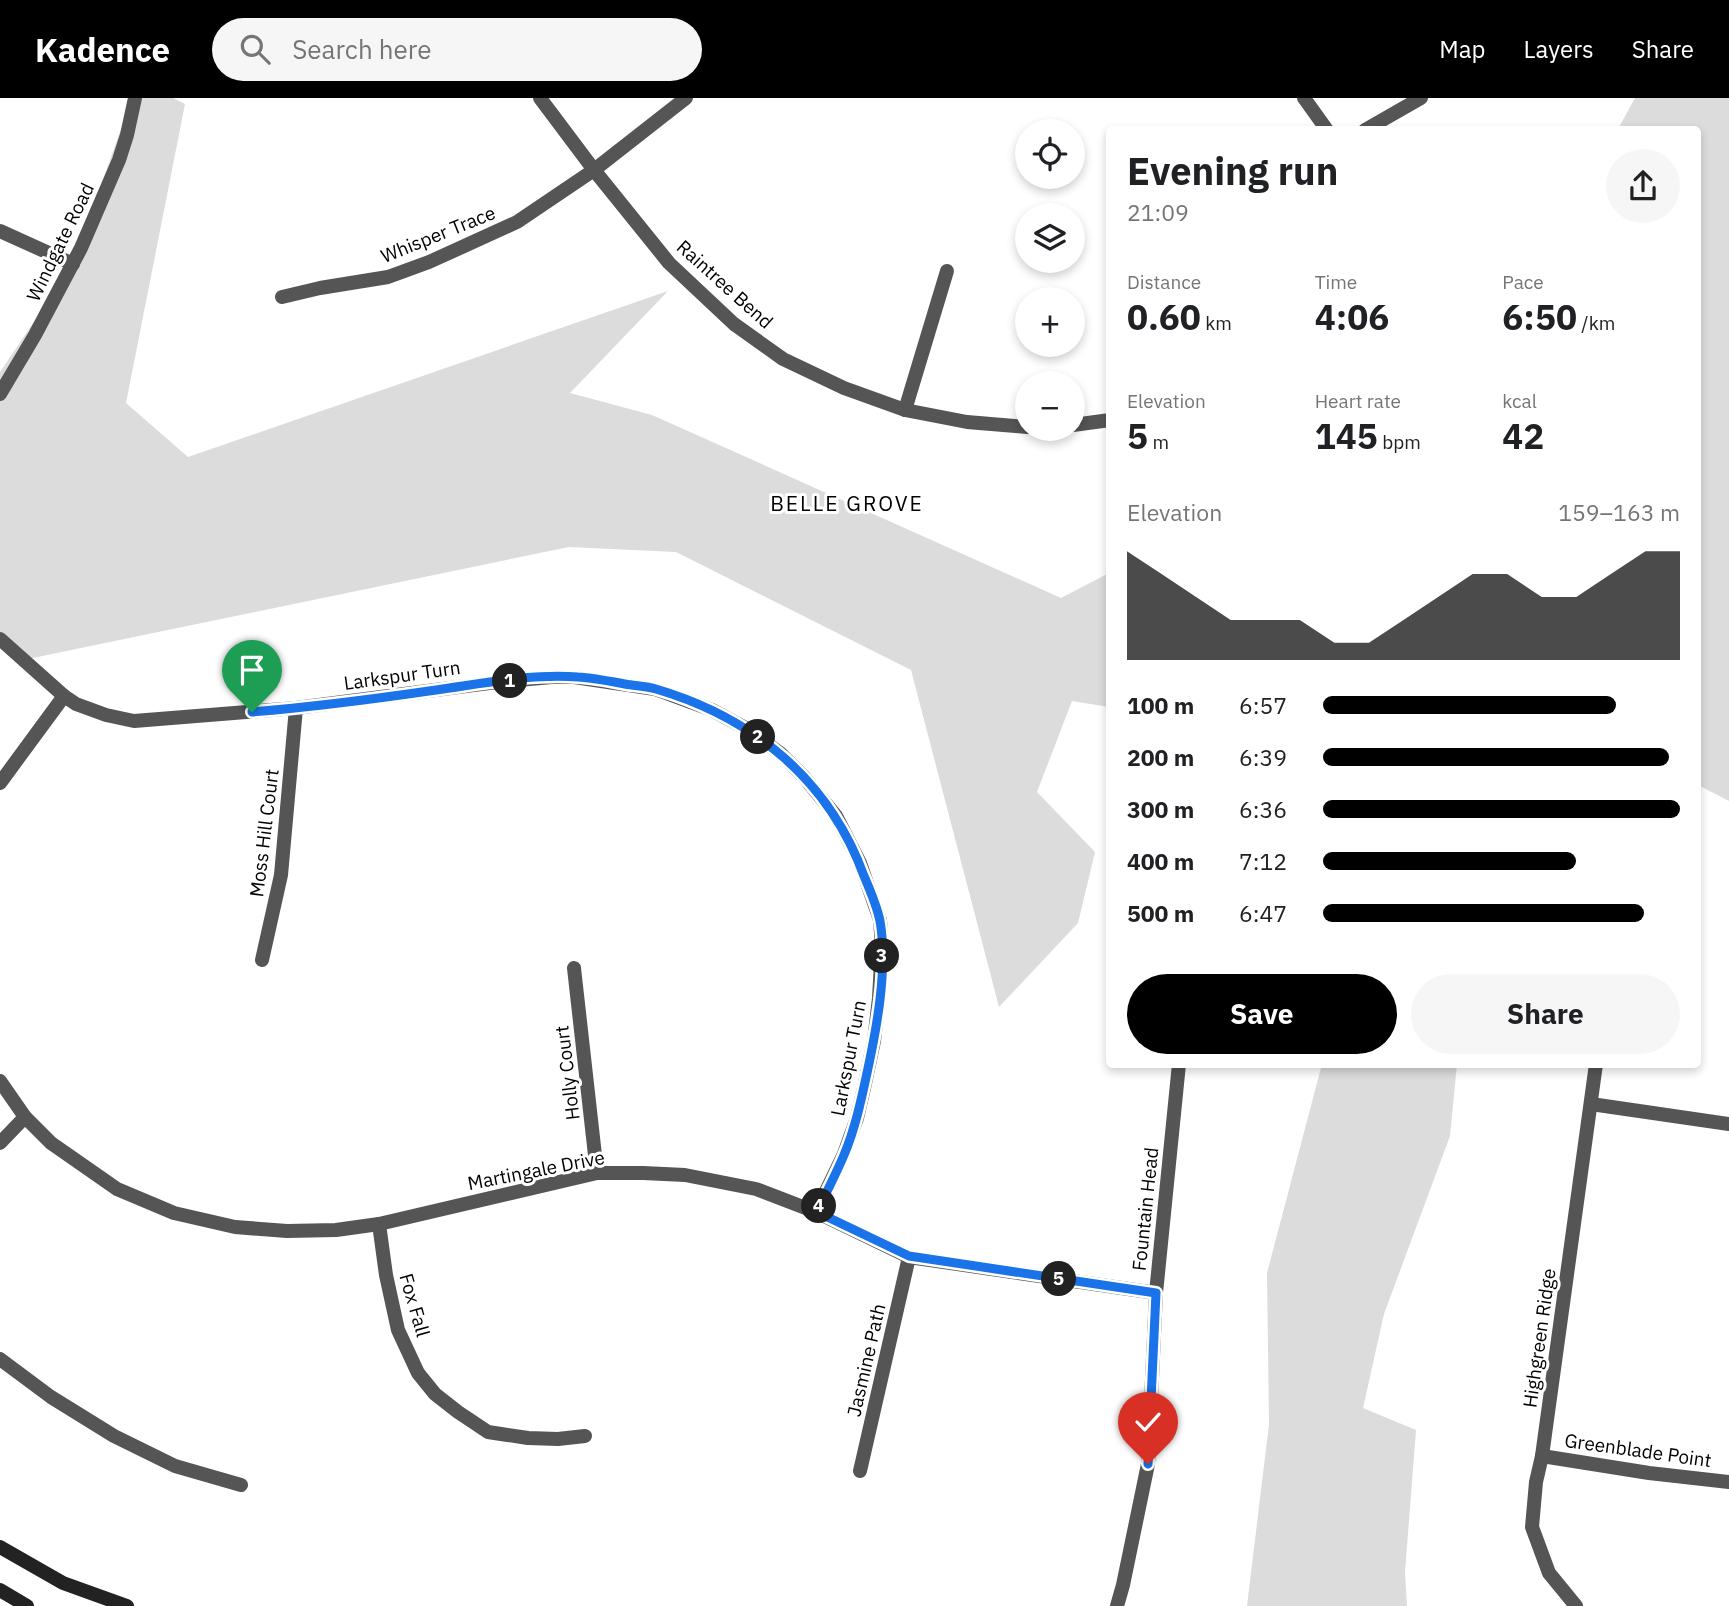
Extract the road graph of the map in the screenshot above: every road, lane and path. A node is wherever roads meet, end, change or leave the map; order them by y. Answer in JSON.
{"nodes":[{"id":1,"x":135,"y":98,"type":"edge"},
{"id":2,"x":540,"y":98,"type":"edge"},
{"id":3,"x":686,"y":98,"type":"edge"},
{"id":4,"x":1304,"y":98,"type":"edge"},
{"id":5,"x":1421,"y":98,"type":"edge"},
{"id":6,"x":1324,"y":126,"type":"edge"},
{"id":7,"x":1372,"y":126,"type":"edge"},
{"id":8,"x":594,"y":170,"type":"junction"},
{"id":9,"x":0,"y":231,"type":"edge"},
{"id":10,"x":73,"y":264,"type":"junction"},
{"id":11,"x":947,"y":271,"type":"dead end"},
{"id":12,"x":282,"y":296,"type":"dead end"},
{"id":13,"x":0,"y":394,"type":"edge"},
{"id":14,"x":905,"y":410,"type":"junction"},
{"id":15,"x":1106,"y":421,"type":"edge"},
{"id":16,"x":1085,"y":423,"type":"edge"},
{"id":17,"x":1015,"y":425,"type":"edge"},
{"id":18,"x":0,"y":639,"type":"edge"},
{"id":19,"x":64,"y":696,"type":"junction"},
{"id":20,"x":296,"y":708,"type":"junction"},
{"id":21,"x":0,"y":783,"type":"edge"},
{"id":22,"x":262,"y":960,"type":"dead end"},
{"id":23,"x":574,"y":968,"type":"dead end"},
{"id":24,"x":1179,"y":1068,"type":"edge"},
{"id":25,"x":1596,"y":1068,"type":"edge"},
{"id":26,"x":0,"y":1081,"type":"edge"},
{"id":27,"x":1591,"y":1104,"type":"junction"},
{"id":28,"x":25,"y":1117,"type":"junction"},
{"id":29,"x":1729,"y":1124,"type":"edge"},
{"id":30,"x":0,"y":1143,"type":"edge"},
{"id":31,"x":597,"y":1173,"type":"junction"},
{"id":32,"x":817,"y":1212,"type":"junction"},
{"id":33,"x":379,"y":1224,"type":"junction"},
{"id":34,"x":909,"y":1256,"type":"junction"},
{"id":35,"x":1156,"y":1293,"type":"junction"},
{"id":36,"x":0,"y":1359,"type":"edge"},
{"id":37,"x":585,"y":1436,"type":"dead end"},
{"id":38,"x":1542,"y":1456,"type":"junction"},
{"id":39,"x":860,"y":1471,"type":"dead end"},
{"id":40,"x":1729,"y":1482,"type":"edge"},
{"id":41,"x":241,"y":1485,"type":"dead end"},
{"id":42,"x":0,"y":1547,"type":"edge"},
{"id":43,"x":0,"y":1590,"type":"edge"},
{"id":44,"x":27,"y":1606,"type":"edge"},
{"id":45,"x":127,"y":1606,"type":"edge"},
{"id":46,"x":1117,"y":1606,"type":"edge"},
{"id":47,"x":1576,"y":1606,"type":"edge"}],
"edges":[{"from":1,"to":10,"type":"street","name":"Windgate Road"},
{"from":2,"to":8,"type":"street","name":"Raintree Bend"},
{"from":3,"to":8,"type":"street","name":"Whisper Trace"},
{"from":4,"to":6,"type":"street"},
{"from":5,"to":7,"type":"street"},
{"from":8,"to":12,"type":"street","name":"Whisper Trace"},
{"from":8,"to":14,"type":"street","name":"Raintree Bend"},
{"from":9,"to":10,"type":"street"},
{"from":10,"to":13,"type":"street","name":"Windgate Road"},
{"from":11,"to":14,"type":"street"},
{"from":14,"to":17,"type":"street","name":"Raintree Bend"},
{"from":15,"to":16,"type":"street"},
{"from":18,"to":19,"type":"street","name":"Larkspur Turn"},
{"from":19,"to":20,"type":"street","name":"Larkspur Turn"},
{"from":19,"to":21,"type":"street"},
{"from":20,"to":22,"type":"street","name":"Moss Hill Court"},
{"from":20,"to":32,"type":"street","name":"Larkspur Turn"},
{"from":23,"to":31,"type":"street","name":"Holly Court"},
{"from":24,"to":35,"type":"street","name":"Fountain Head"},
{"from":25,"to":27,"type":"street","name":"Highgreen Ridge"},
{"from":26,"to":28,"type":"street","name":"Martingale Drive"},
{"from":27,"to":29,"type":"street"},
{"from":27,"to":38,"type":"street","name":"Highgreen Ridge"},
{"from":28,"to":30,"type":"street"},
{"from":28,"to":33,"type":"street","name":"Martingale Drive"},
{"from":31,"to":32,"type":"street","name":"Martingale Drive"},
{"from":31,"to":33,"type":"street","name":"Martingale Drive"},
{"from":32,"to":34,"type":"street","name":"Martingale Drive"},
{"from":33,"to":37,"type":"street","name":"Fox Fall"},
{"from":34,"to":35,"type":"street","name":"Martingale Drive"},
{"from":34,"to":39,"type":"street","name":"Jasmine Path"},
{"from":35,"to":46,"type":"street","name":"Fountain Head"},
{"from":36,"to":41,"type":"street"},
{"from":38,"to":40,"type":"street","name":"Greenblade Point"},
{"from":38,"to":47,"type":"street","name":"Highgreen Ridge"},
{"from":42,"to":45,"type":"main road"},
{"from":43,"to":44,"type":"main road"}]}
